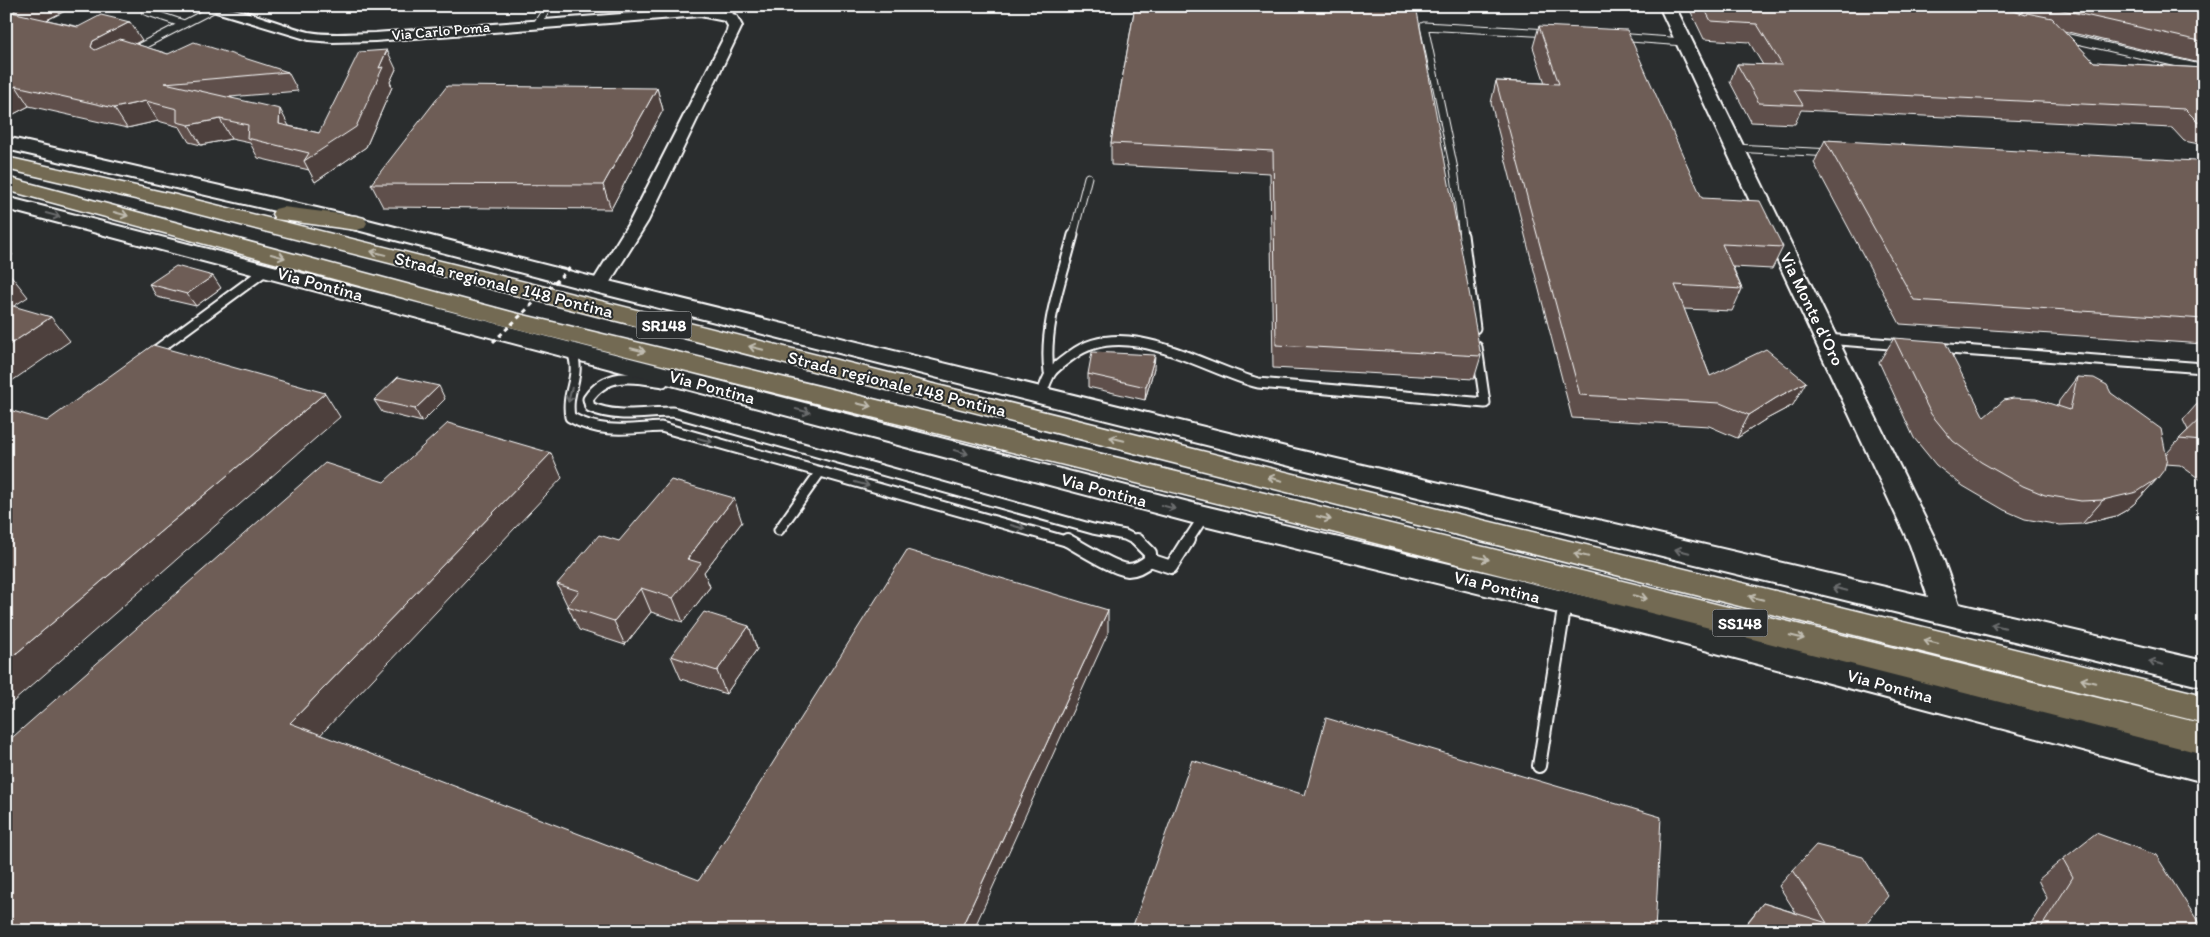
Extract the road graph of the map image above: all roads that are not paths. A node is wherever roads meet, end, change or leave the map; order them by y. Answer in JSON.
{"nodes":[{"id":1,"x":549,"y":6,"type":"edge"},
{"id":2,"x":1667,"y":6,"type":"edge"},
{"id":3,"x":213,"y":7,"type":"edge"},
{"id":4,"x":146,"y":11,"type":"dead end"},
{"id":5,"x":730,"y":11,"type":"edge"},
{"id":6,"x":184,"y":24,"type":"junction"},
{"id":7,"x":537,"y":24,"type":"junction"},
{"id":8,"x":2048,"y":33,"type":"edge"},
{"id":9,"x":1558,"y":34,"type":"edge"},
{"id":10,"x":1607,"y":36,"type":"edge"},
{"id":11,"x":1684,"y":42,"type":"junction"},
{"id":12,"x":124,"y":55,"type":"edge"},
{"id":13,"x":2204,"y":69,"type":"edge"},
{"id":14,"x":6,"y":143,"type":"edge"},
{"id":15,"x":1734,"y":148,"type":"junction"},
{"id":16,"x":1841,"y":154,"type":"edge"},
{"id":17,"x":6,"y":163,"type":"edge"},
{"id":18,"x":1088,"y":177,"type":"dead end"},
{"id":19,"x":6,"y":184,"type":"edge"},
{"id":20,"x":176,"y":202,"type":"junction"},
{"id":21,"x":6,"y":203,"type":"edge"},
{"id":22,"x":356,"y":223,"type":"junction"},
{"id":23,"x":266,"y":270,"type":"junction"},
{"id":24,"x":598,"y":286,"type":"junction"},
{"id":25,"x":1826,"y":339,"type":"junction"},
{"id":26,"x":571,"y":349,"type":"junction"},
{"id":27,"x":141,"y":362,"type":"edge"},
{"id":28,"x":2204,"y":368,"type":"edge"},
{"id":29,"x":1049,"y":372,"type":"junction"},
{"id":30,"x":1041,"y":396,"type":"junction"},
{"id":31,"x":775,"y":403,"type":"junction"},
{"id":32,"x":820,"y":472,"type":"junction"},
{"id":33,"x":1322,"y":491,"type":"joint"},
{"id":34,"x":1277,"y":506,"type":"joint"},
{"id":35,"x":1204,"y":516,"type":"junction"},
{"id":36,"x":779,"y":530,"type":"dead end"},
{"id":37,"x":1150,"y":560,"type":"junction"},
{"id":38,"x":1565,"y":603,"type":"junction"},
{"id":39,"x":1948,"y":614,"type":"junction"},
{"id":40,"x":2204,"y":674,"type":"edge"},
{"id":41,"x":2204,"y":709,"type":"edge"},
{"id":42,"x":2204,"y":739,"type":"edge"},
{"id":43,"x":1539,"y":766,"type":"dead end"},
{"id":44,"x":2204,"y":768,"type":"edge"}],
"edges":[{"from":1,"to":7,"type":"lane"},
{"from":2,"to":11,"type":"street","name":"Via Monte d'Oro"},
{"from":3,"to":6,"type":"lane"},
{"from":3,"to":7,"type":"street","name":"Via Carlo Poma"},
{"from":4,"to":6,"type":"lane"},
{"from":5,"to":7,"type":"street","name":"Via Carlo Poma"},
{"from":5,"to":24,"type":"street","name":"Via Carlo Poma"},
{"from":6,"to":12,"type":"lane"},
{"from":8,"to":13,"type":"lane"},
{"from":9,"to":29,"type":"lane"},
{"from":10,"to":11,"type":"lane"},
{"from":11,"to":15,"type":"street","name":"Via Monte d'Oro"},
{"from":14,"to":22,"type":"street"},
{"from":15,"to":16,"type":"lane"},
{"from":15,"to":25,"type":"street","name":"Via Monte d'Oro"},
{"from":17,"to":20,"type":"highway","name":"Strada regionale 148 Pontina","number":"SR148"},
{"from":18,"to":29,"type":"lane"},
{"from":19,"to":34,"type":"highway","name":"Strada regionale 148 Pontina","number":"SR148","one_way":true},
{"from":20,"to":22,"type":"highway"},
{"from":33,"to":20,"type":"highway","name":"Strada regionale 148 Pontina","number":"SR148","one_way":true},
{"from":21,"to":23,"type":"street","name":"Via Pontina","one_way":true},
{"from":22,"to":24,"type":"street"},
{"from":23,"to":26,"type":"street","name":"Via Pontina"},
{"from":23,"to":27,"type":"lane"},
{"from":24,"to":30,"type":"street"},
{"from":25,"to":28,"type":"lane"},
{"from":25,"to":39,"type":"street","name":"Via Monte d'Oro"},
{"from":26,"to":31,"type":"street","name":"Via Pontina"},
{"from":26,"to":32,"type":"lane","one_way":true},
{"from":29,"to":30,"type":"lane"},
{"from":39,"to":30,"type":"street","one_way":true},
{"from":31,"to":35,"type":"street","name":"Via Pontina","one_way":true},
{"from":31,"to":37,"type":"lane"},
{"from":32,"to":36,"type":"lane"},
{"from":32,"to":37,"type":"lane","one_way":true},
{"from":41,"to":33,"type":"highway","number":"SS148","one_way":true},
{"from":34,"to":42,"type":"highway","name":"Via Pontina","number":"SS148","one_way":true},
{"from":35,"to":37,"type":"lane"},
{"from":35,"to":38,"type":"street","name":"Via Pontina"},
{"from":38,"to":43,"type":"lane"},
{"from":38,"to":44,"type":"street","name":"Via Pontina"},
{"from":40,"to":39,"type":"street","one_way":true}]}
